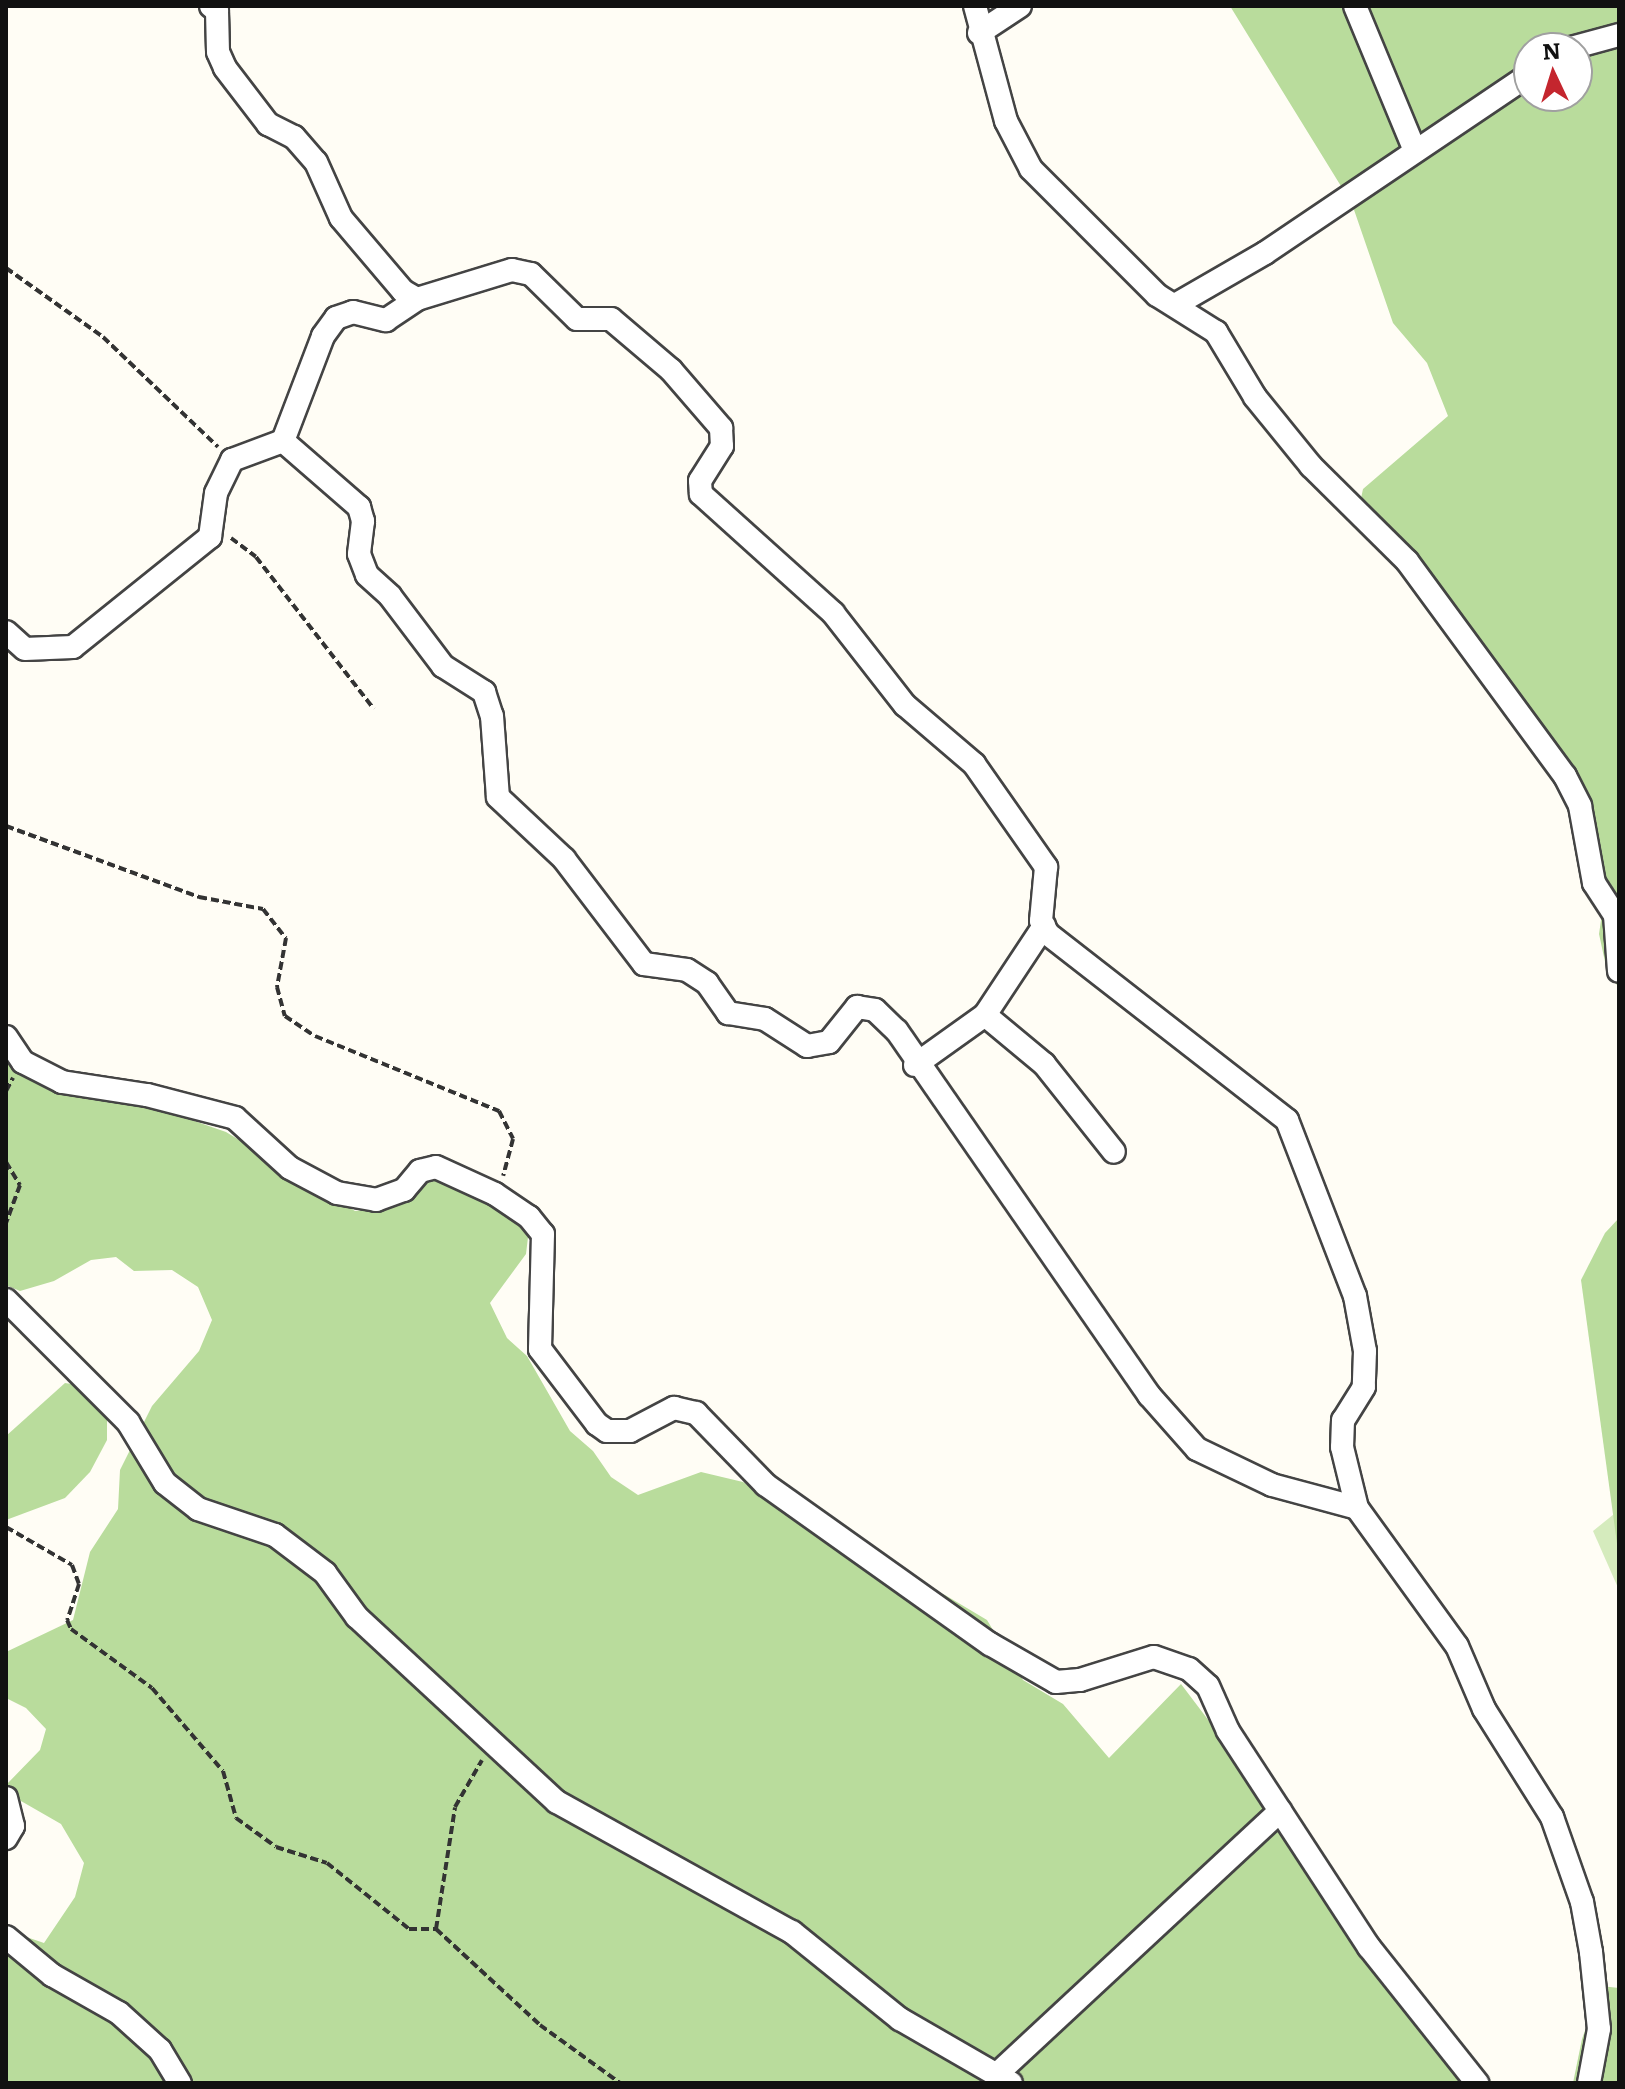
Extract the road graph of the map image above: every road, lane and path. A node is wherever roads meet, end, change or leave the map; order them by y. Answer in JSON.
{"nodes":[{"id":1,"x":211,"y":6,"type":"edge"},
{"id":2,"x":975,"y":6,"type":"edge"},
{"id":3,"x":1020,"y":6,"type":"edge"},
{"id":4,"x":1355,"y":6,"type":"edge"},
{"id":5,"x":979,"y":33,"type":"junction"},
{"id":6,"x":1619,"y":35,"type":"edge"},
{"id":7,"x":1593,"y":42,"type":"edge"},
{"id":8,"x":1513,"y":86,"type":"edge"},
{"id":9,"x":1415,"y":151,"type":"junction"},
{"id":10,"x":6,"y":268,"type":"edge"},
{"id":11,"x":417,"y":299,"type":"junction"},
{"id":12,"x":1175,"y":305,"type":"junction"},
{"id":13,"x":283,"y":441,"type":"junction"},
{"id":14,"x":232,"y":460,"type":"junction"},
{"id":15,"x":211,"y":528,"type":"junction"},
{"id":16,"x":6,"y":632,"type":"edge"},
{"id":17,"x":374,"y":709,"type":"dead end"},
{"id":18,"x":6,"y":826,"type":"edge"},
{"id":19,"x":1044,"y":926,"type":"junction"},
{"id":20,"x":1619,"y":971,"type":"edge"},
{"id":21,"x":985,"y":1015,"type":"junction"},
{"id":22,"x":6,"y":1037,"type":"edge"},
{"id":23,"x":915,"y":1065,"type":"junction"},
{"id":24,"x":1114,"y":1152,"type":"dead end"},
{"id":25,"x":6,"y":1162,"type":"edge"},
{"id":26,"x":495,"y":1194,"type":"junction"},
{"id":27,"x":6,"y":1223,"type":"edge"},
{"id":28,"x":6,"y":1300,"type":"edge"},
{"id":29,"x":1357,"y":1508,"type":"junction"},
{"id":30,"x":6,"y":1527,"type":"edge"},
{"id":31,"x":492,"y":1745,"type":"junction"},
{"id":32,"x":6,"y":1798,"type":"edge"},
{"id":33,"x":1280,"y":1811,"type":"junction"},
{"id":34,"x":6,"y":1838,"type":"edge"},
{"id":35,"x":436,"y":1929,"type":"junction"},
{"id":36,"x":6,"y":1937,"type":"edge"},
{"id":37,"x":1004,"y":2079,"type":"edge"},
{"id":38,"x":180,"y":2083,"type":"edge"},
{"id":39,"x":620,"y":2083,"type":"edge"},
{"id":40,"x":1477,"y":2083,"type":"edge"},
{"id":41,"x":1589,"y":2083,"type":"edge"}],
"edges":[{"from":1,"to":11,"type":"street"},
{"from":2,"to":5,"type":"street"},
{"from":3,"to":5,"type":"street"},
{"from":4,"to":9,"type":"street"},
{"from":5,"to":12,"type":"street"},
{"from":6,"to":7,"type":"street"},
{"from":8,"to":9,"type":"street"},
{"from":9,"to":12,"type":"street"},
{"from":10,"to":14,"type":"path"},
{"from":11,"to":13,"type":"street"},
{"from":11,"to":19,"type":"street"},
{"from":12,"to":20,"type":"street"},
{"from":13,"to":14,"type":"street"},
{"from":13,"to":23,"type":"street"},
{"from":14,"to":15,"type":"street"},
{"from":15,"to":16,"type":"street"},
{"from":15,"to":17,"type":"path"},
{"from":18,"to":26,"type":"path"},
{"from":19,"to":21,"type":"street"},
{"from":19,"to":29,"type":"street"},
{"from":21,"to":23,"type":"street"},
{"from":21,"to":24,"type":"street"},
{"from":22,"to":26,"type":"street"},
{"from":23,"to":29,"type":"street"},
{"from":25,"to":27,"type":"path"},
{"from":26,"to":33,"type":"street"},
{"from":28,"to":31,"type":"street"},
{"from":29,"to":41,"type":"street"},
{"from":30,"to":35,"type":"path"},
{"from":31,"to":35,"type":"path"},
{"from":31,"to":37,"type":"street"},
{"from":32,"to":34,"type":"street"},
{"from":33,"to":37,"type":"street"},
{"from":33,"to":40,"type":"street"},
{"from":35,"to":39,"type":"path"},
{"from":36,"to":38,"type":"street"}]}
